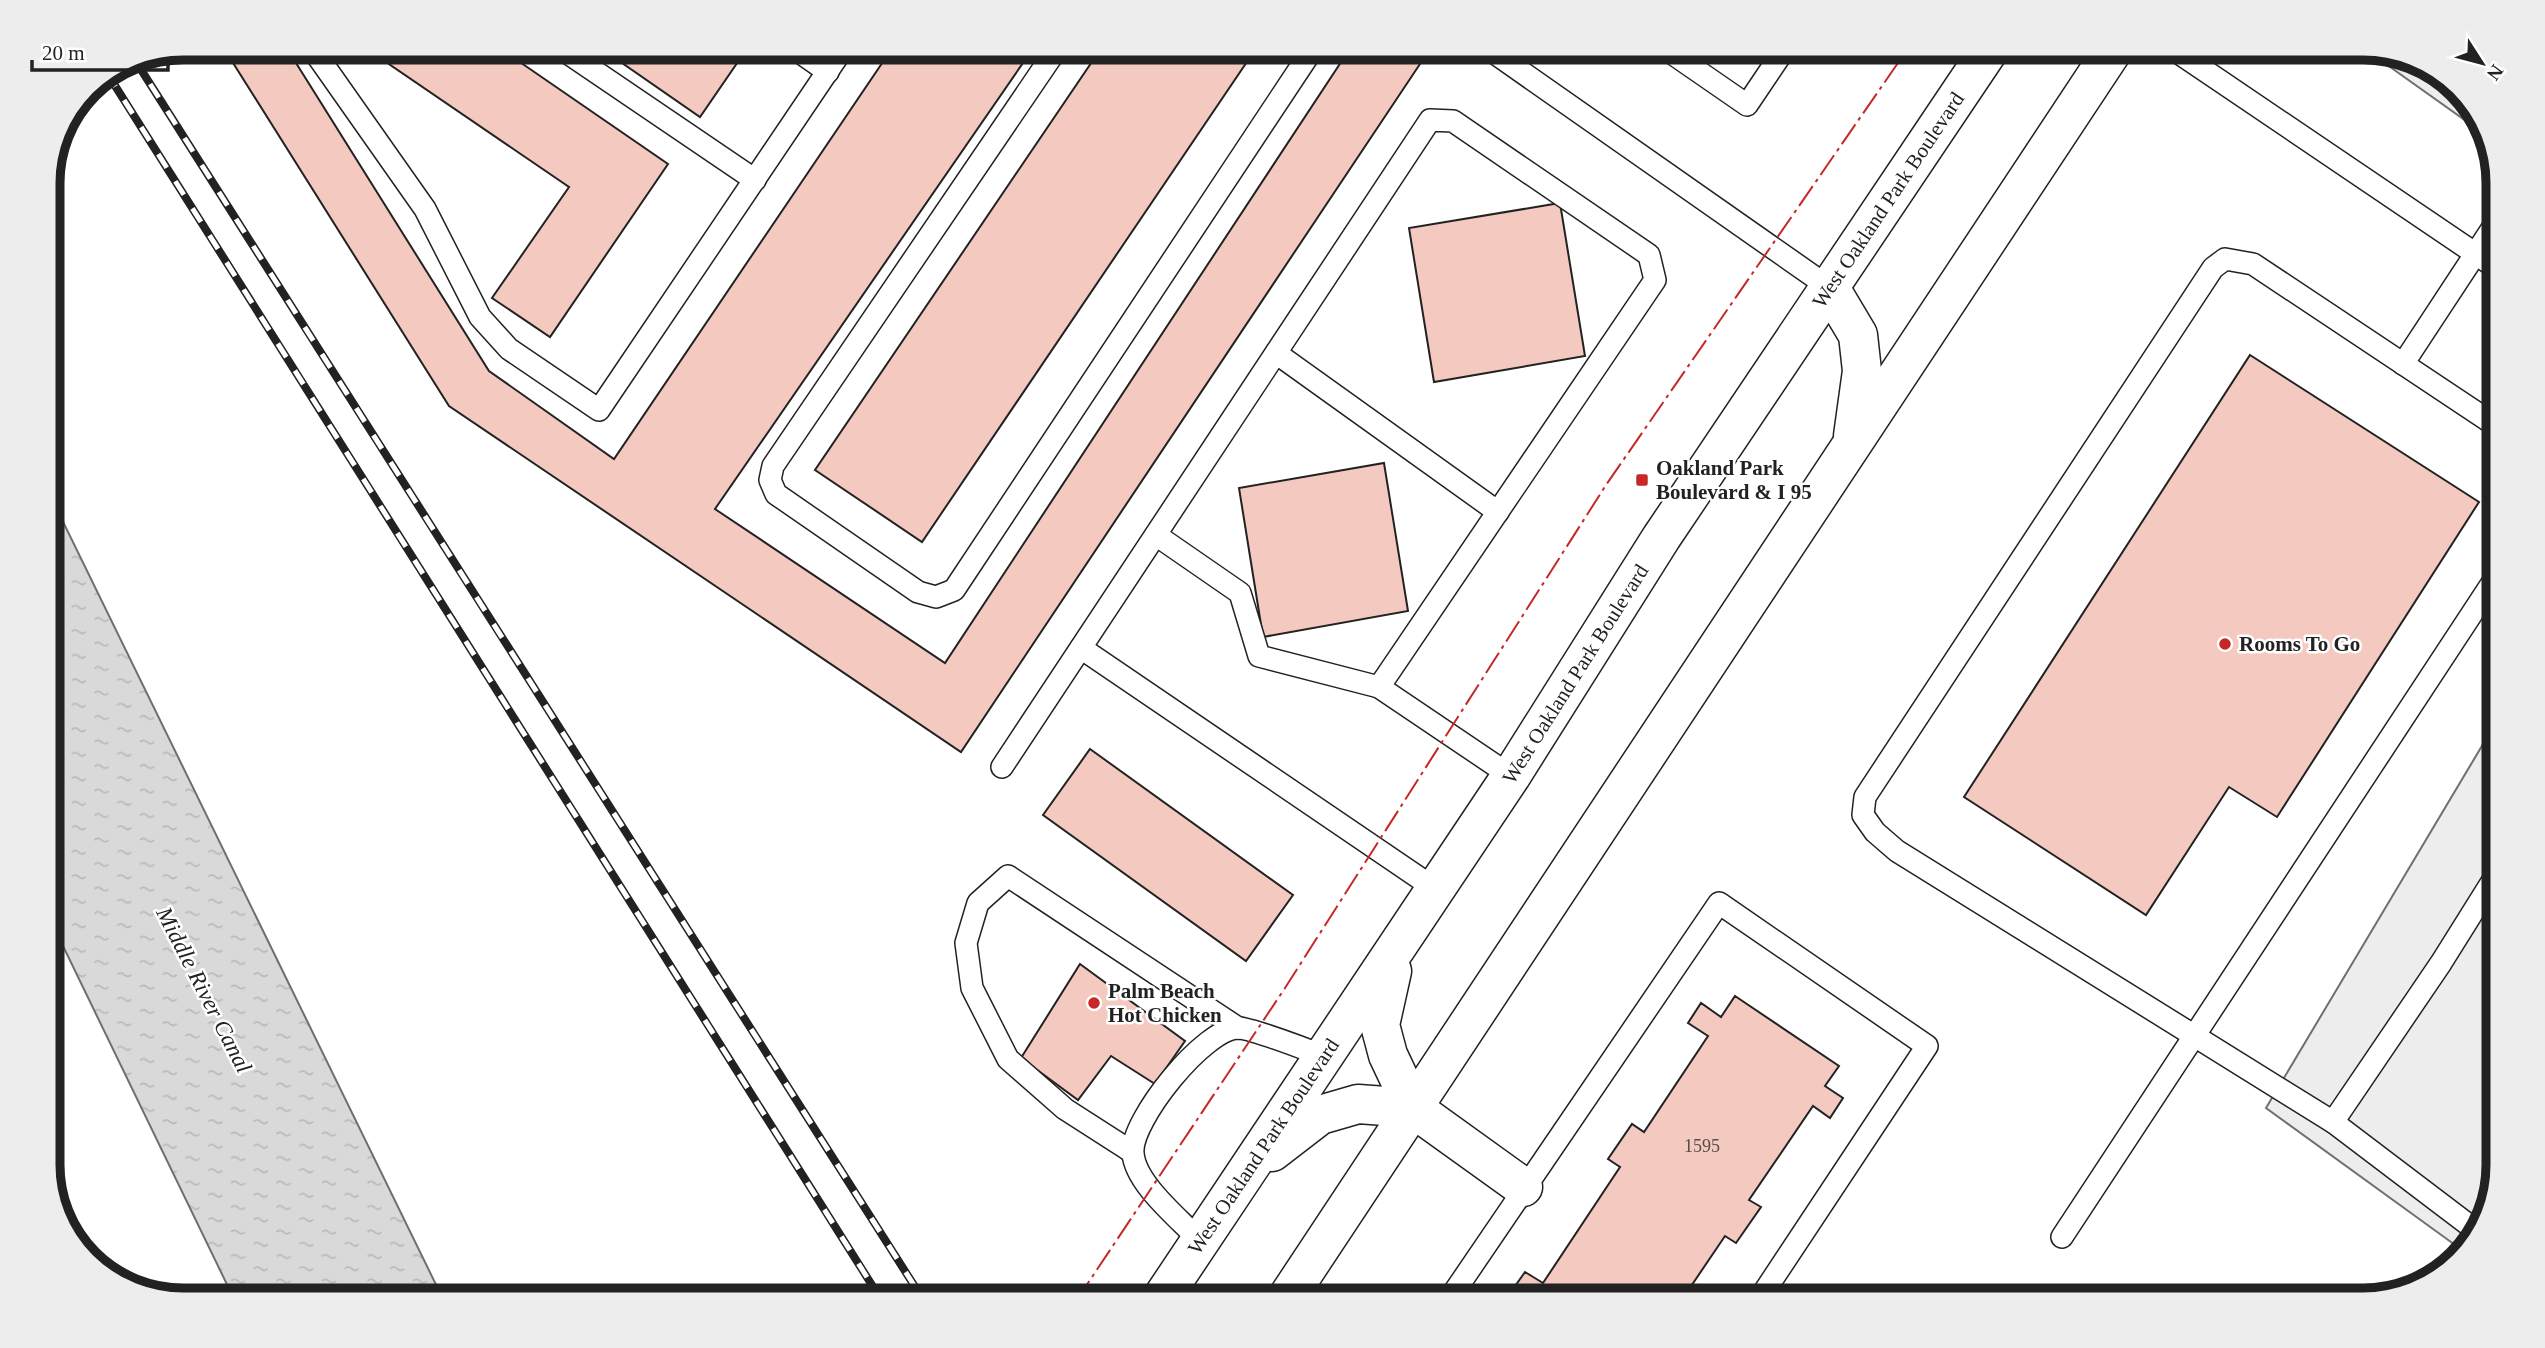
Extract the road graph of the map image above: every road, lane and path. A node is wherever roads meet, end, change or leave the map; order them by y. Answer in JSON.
{"nodes":[{"id":1,"x":320,"y":60,"type":"edge"},
{"id":2,"x":578,"y":60,"type":"edge"},
{"id":3,"x":811,"y":60,"type":"edge"},
{"id":4,"x":836,"y":60,"type":"edge"},
{"id":5,"x":1049,"y":60,"type":"edge"},
{"id":6,"x":1305,"y":60,"type":"edge"},
{"id":7,"x":1505,"y":60,"type":"edge"},
{"id":8,"x":1682,"y":60,"type":"edge"},
{"id":9,"x":1778,"y":60,"type":"edge"},
{"id":10,"x":1982,"y":60,"type":"edge"},
{"id":11,"x":2106,"y":60,"type":"edge"},
{"id":12,"x":2189,"y":60,"type":"edge"},
{"id":13,"x":828,"y":72,"type":"junction"},
{"id":14,"x":755,"y":180,"type":"junction"},
{"id":15,"x":2485,"y":237,"type":"edge"},
{"id":16,"x":2474,"y":253,"type":"junction"},
{"id":17,"x":2485,"y":261,"type":"edge"},
{"id":18,"x":1830,"y":288,"type":"junction"},
{"id":19,"x":1276,"y":353,"type":"junction"},
{"id":20,"x":2403,"y":364,"type":"junction"},
{"id":21,"x":2485,"y":419,"type":"edge"},
{"id":22,"x":1852,"y":445,"type":"junction"},
{"id":23,"x":1498,"y":512,"type":"junction"},
{"id":24,"x":1156,"y":535,"type":"junction"},
{"id":25,"x":2485,"y":593,"type":"edge"},
{"id":26,"x":1080,"y":648,"type":"junction"},
{"id":27,"x":1379,"y":687,"type":"junction"},
{"id":28,"x":1002,"y":767,"type":"dead end"},
{"id":29,"x":1511,"y":776,"type":"junction"},
{"id":30,"x":1434,"y":888,"type":"junction"},
{"id":31,"x":2486,"y":892,"type":"edge"},
{"id":32,"x":1397,"y":948,"type":"junction"},
{"id":33,"x":1238,"y":1028,"type":"junction"},
{"id":34,"x":2196,"y":1037,"type":"junction"},
{"id":35,"x":1325,"y":1056,"type":"junction"},
{"id":36,"x":1413,"y":1108,"type":"junction"},
{"id":37,"x":2333,"y":1122,"type":"junction"},
{"id":38,"x":1132,"y":1152,"type":"junction"},
{"id":39,"x":1248,"y":1170,"type":"junction"},
{"id":40,"x":1523,"y":1187,"type":"junction"},
{"id":41,"x":2470,"y":1225,"type":"edge"},
{"id":42,"x":2063,"y":1237,"type":"dead end"},
{"id":43,"x":1200,"y":1241,"type":"junction"},
{"id":44,"x":1169,"y":1288,"type":"edge"},
{"id":45,"x":1294,"y":1288,"type":"edge"},
{"id":46,"x":1457,"y":1288,"type":"edge"},
{"id":47,"x":1767,"y":1288,"type":"edge"}],
"edges":[{"from":1,"to":14,"type":"lane"},
{"from":2,"to":14,"type":"lane"},
{"from":3,"to":13,"type":"lane"},
{"from":4,"to":13,"type":"lane"},
{"from":5,"to":6,"type":"lane"},
{"from":7,"to":18,"type":"lane"},
{"from":8,"to":9,"type":"lane"},
{"from":10,"to":18,"type":"main road","name":"West Oakland Park Boulevard"},
{"from":11,"to":22,"type":"main road"},
{"from":12,"to":16,"type":"lane"},
{"from":13,"to":14,"type":"lane"},
{"from":15,"to":16,"type":"lane"},
{"from":16,"to":17,"type":"lane"},
{"from":16,"to":20,"type":"lane"},
{"from":18,"to":22,"type":"main road"},
{"from":18,"to":29,"type":"main road","name":"West Oakland Park Boulevard"},
{"from":19,"to":23,"type":"lane"},
{"from":19,"to":23,"type":"lane"},
{"from":19,"to":24,"type":"lane"},
{"from":20,"to":21,"type":"lane"},
{"from":20,"to":34,"type":"lane"},
{"from":22,"to":36,"type":"main road"},
{"from":23,"to":27,"type":"lane"},
{"from":24,"to":26,"type":"lane"},
{"from":24,"to":27,"type":"lane"},
{"from":25,"to":34,"type":"lane"},
{"from":26,"to":28,"type":"lane"},
{"from":26,"to":30,"type":"lane"},
{"from":27,"to":29,"type":"lane"},
{"from":29,"to":30,"type":"main road","name":"West Oakland Park Boulevard"},
{"from":30,"to":32,"type":"main road","name":"West Oakland Park Boulevard"},
{"from":31,"to":37,"type":"lane"},
{"from":32,"to":35,"type":"main road","name":"West Oakland Park Boulevard"},
{"from":32,"to":36,"type":"main road"},
{"from":33,"to":35,"type":"lane"},
{"from":33,"to":38,"type":"lane"},
{"from":33,"to":38,"type":"lane"},
{"from":34,"to":37,"type":"lane"},
{"from":34,"to":42,"type":"lane"},
{"from":35,"to":39,"type":"main road","name":"West Oakland Park Boulevard"},
{"from":36,"to":39,"type":"main road"},
{"from":36,"to":40,"type":"main road"},
{"from":36,"to":45,"type":"main road"},
{"from":37,"to":41,"type":"lane"},
{"from":38,"to":43,"type":"lane"},
{"from":39,"to":43,"type":"main road","name":"West Oakland Park Boulevard"},
{"from":40,"to":46,"type":"lane"},
{"from":40,"to":47,"type":"lane"},
{"from":43,"to":44,"type":"main road","name":"West Oakland Park Boulevard"}]}
